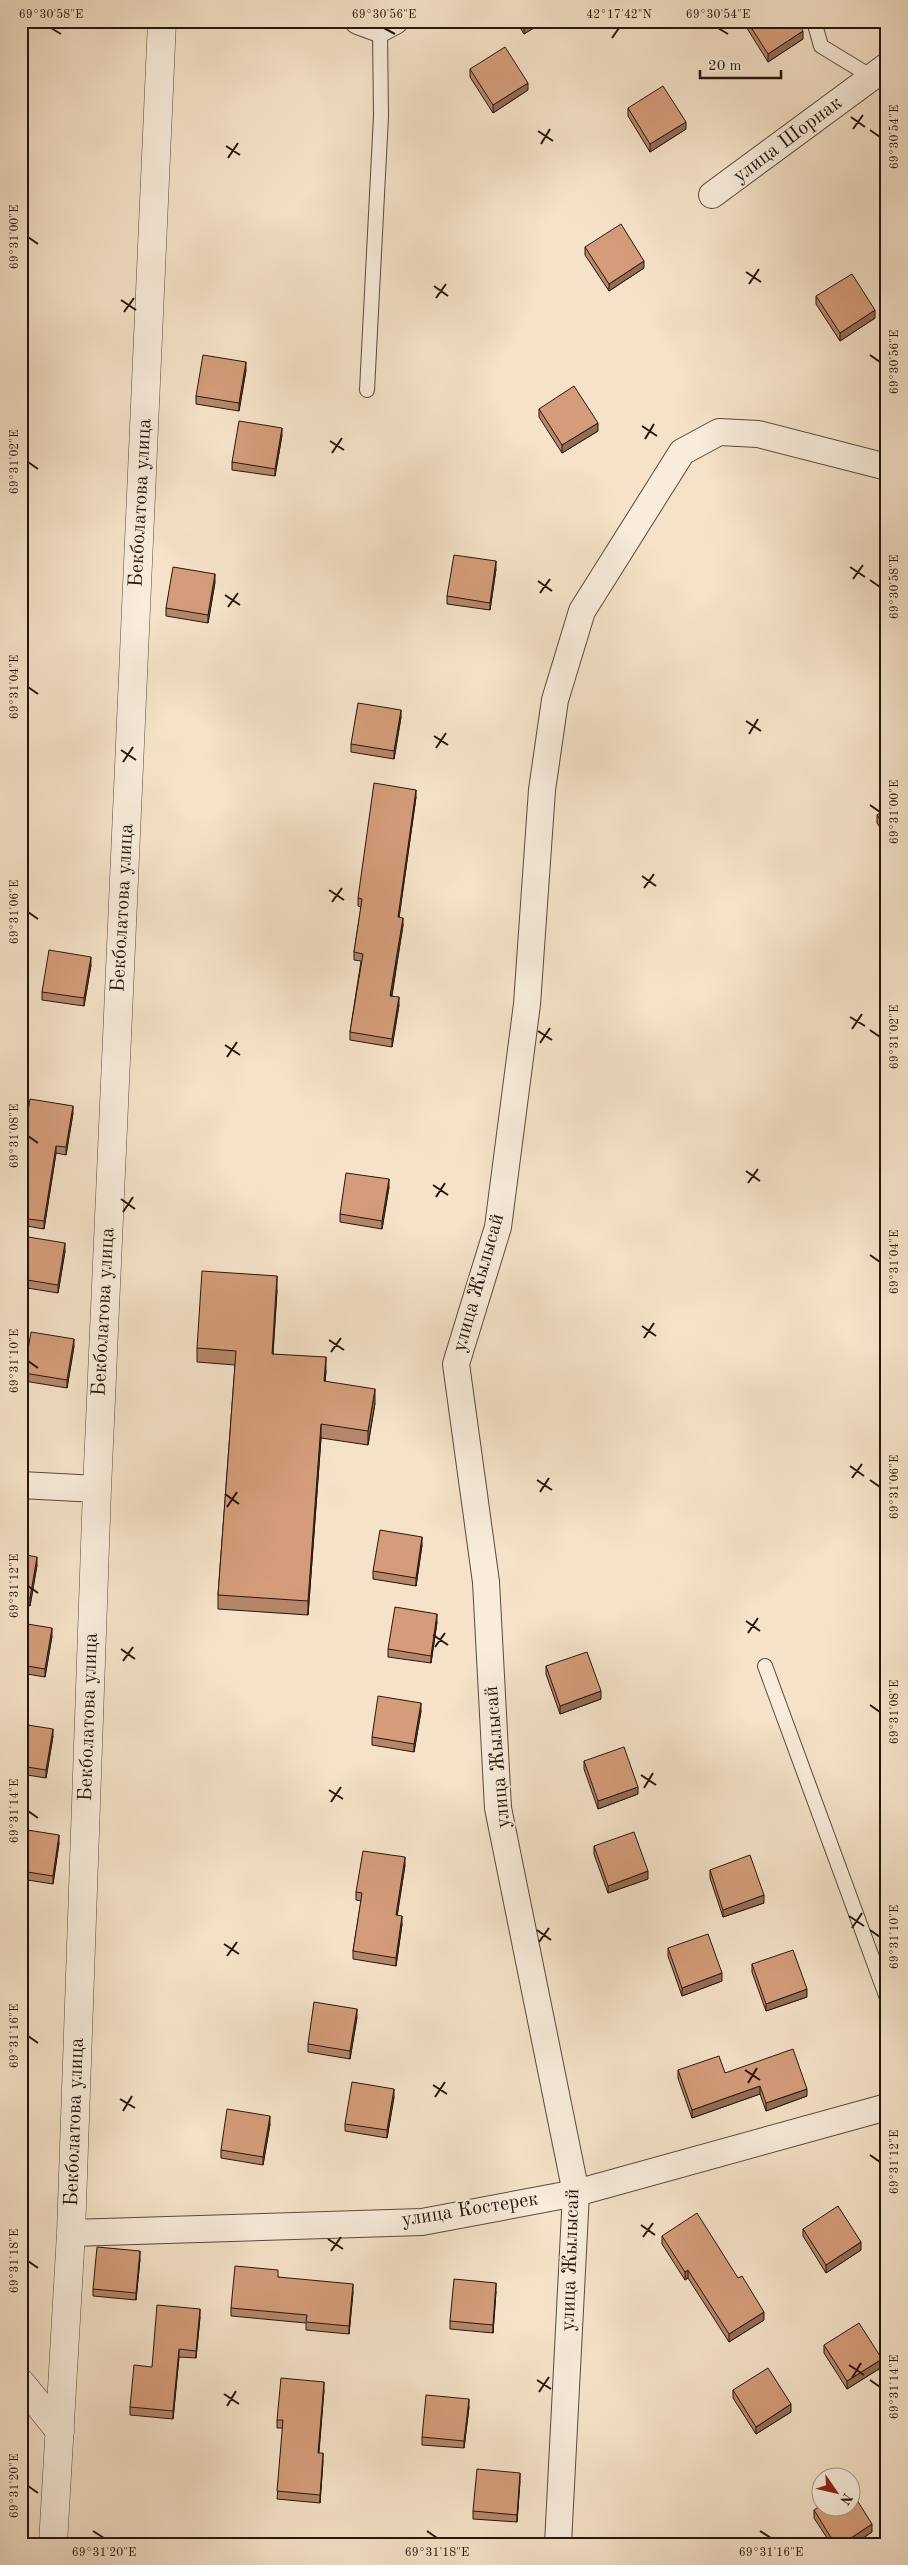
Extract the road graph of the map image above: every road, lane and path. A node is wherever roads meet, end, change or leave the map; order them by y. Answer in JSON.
{"nodes":[{"id":1,"x":162,"y":21,"type":"edge"},
{"id":2,"x":814,"y":21,"type":"edge"},
{"id":3,"x":378,"y":24,"type":"edge"},
{"id":4,"x":879,"y":72,"type":"edge"},
{"id":5,"x":712,"y":195,"type":"dead end"},
{"id":6,"x":367,"y":390,"type":"dead end"},
{"id":7,"x":887,"y":467,"type":"edge"},
{"id":8,"x":21,"y":1485,"type":"edge"},
{"id":9,"x":96,"y":1489,"type":"junction"},
{"id":10,"x":765,"y":1666,"type":"dead end"},
{"id":11,"x":887,"y":1998,"type":"edge"},
{"id":12,"x":887,"y":2107,"type":"edge"},
{"id":13,"x":576,"y":2193,"type":"junction"},
{"id":14,"x":71,"y":2233,"type":"junction"},
{"id":15,"x":21,"y":2383,"type":"edge"},
{"id":16,"x":60,"y":2431,"type":"junction"},
{"id":17,"x":53,"y":2544,"type":"edge"},
{"id":18,"x":558,"y":2544,"type":"edge"}],
"edges":[{"from":1,"to":9,"type":"street","name":"Бекболатова улица"},
{"from":2,"to":4,"type":"lane"},
{"from":3,"to":6,"type":"lane"},
{"from":4,"to":5,"type":"street","name":"улица Шорнак"},
{"from":7,"to":13,"type":"street","name":"улица Жылысай"},
{"from":8,"to":9,"type":"street"},
{"from":9,"to":14,"type":"street","name":"Бекболатова улица"},
{"from":10,"to":11,"type":"lane"},
{"from":12,"to":13,"type":"street","name":"улица Костерек"},
{"from":13,"to":14,"type":"street","name":"улица Костерек"},
{"from":13,"to":18,"type":"street","name":"улица Жылысай"},
{"from":14,"to":16,"type":"street","name":"Бекболатова улица"},
{"from":15,"to":16,"type":"street"},
{"from":16,"to":17,"type":"street","name":"Бекболатова улица"}]}
